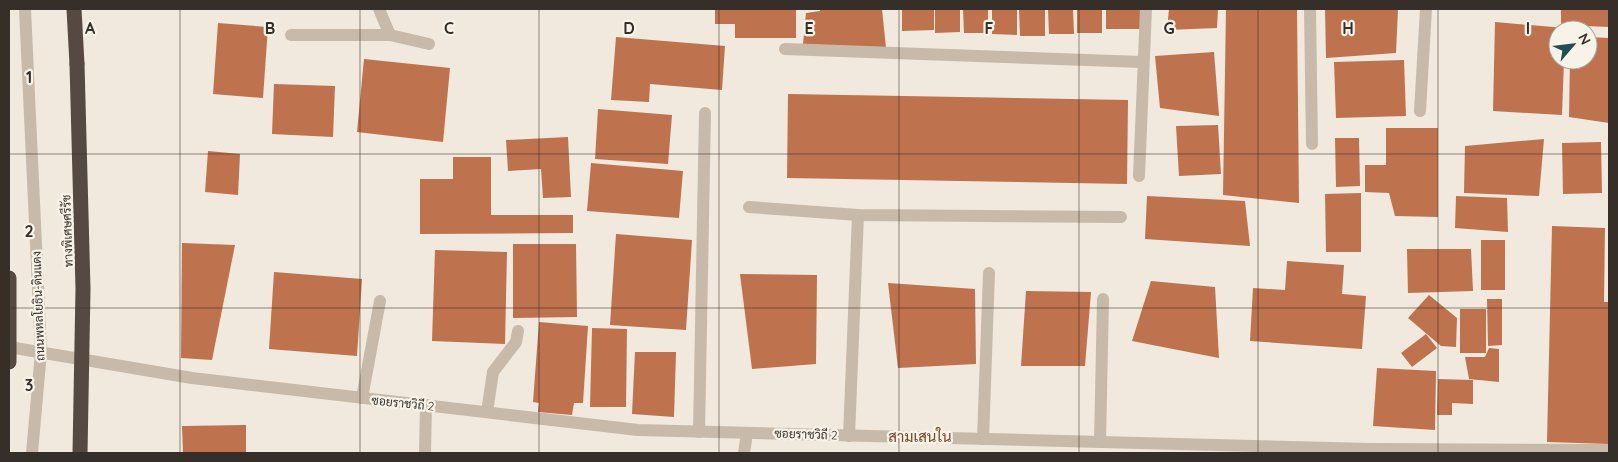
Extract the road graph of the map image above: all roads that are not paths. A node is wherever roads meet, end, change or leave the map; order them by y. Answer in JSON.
{"nodes":[{"id":1,"x":25,"y":9,"type":"edge"},
{"id":2,"x":74,"y":9,"type":"edge"},
{"id":3,"x":79,"y":9,"type":"edge"},
{"id":4,"x":379,"y":9,"type":"edge"},
{"id":5,"x":1146,"y":9,"type":"edge"},
{"id":6,"x":1310,"y":9,"type":"edge"},
{"id":7,"x":1426,"y":9,"type":"edge"},
{"id":8,"x":291,"y":34,"type":"dead end"},
{"id":9,"x":390,"y":35,"type":"junction"},
{"id":10,"x":429,"y":44,"type":"dead end"},
{"id":11,"x":786,"y":49,"type":"dead end"},
{"id":12,"x":1142,"y":62,"type":"junction"},
{"id":13,"x":77,"y":64,"type":"junction"},
{"id":14,"x":1420,"y":111,"type":"dead end"},
{"id":15,"x":705,"y":113,"type":"dead end"},
{"id":16,"x":1312,"y":144,"type":"dead end"},
{"id":17,"x":1139,"y":176,"type":"dead end"},
{"id":18,"x":749,"y":207,"type":"dead end"},
{"id":19,"x":858,"y":215,"type":"junction"},
{"id":20,"x":1121,"y":217,"type":"dead end"},
{"id":21,"x":989,"y":273,"type":"dead end"},
{"id":22,"x":9,"y":278,"type":"edge"},
{"id":23,"x":1103,"y":298,"type":"dead end"},
{"id":24,"x":380,"y":301,"type":"dead end"},
{"id":25,"x":518,"y":331,"type":"dead end"},
{"id":26,"x":9,"y":347,"type":"edge"},
{"id":27,"x":41,"y":352,"type":"junction"},
{"id":28,"x":9,"y":362,"type":"edge"},
{"id":29,"x":362,"y":398,"type":"junction"},
{"id":30,"x":426,"y":405,"type":"junction"},
{"id":31,"x":487,"y":412,"type":"junction"},
{"id":32,"x":699,"y":432,"type":"junction"},
{"id":33,"x":747,"y":432,"type":"junction"},
{"id":34,"x":849,"y":436,"type":"junction"},
{"id":35,"x":983,"y":439,"type":"junction"},
{"id":36,"x":1100,"y":442,"type":"junction"},
{"id":37,"x":1134,"y":448,"type":"edge"},
{"id":38,"x":1609,"y":450,"type":"edge"},
{"id":39,"x":1376,"y":451,"type":"edge"},
{"id":40,"x":32,"y":453,"type":"edge"},
{"id":41,"x":80,"y":453,"type":"edge"},
{"id":42,"x":424,"y":453,"type":"edge"},
{"id":43,"x":744,"y":453,"type":"edge"}],
"edges":[{"from":1,"to":27,"type":"street","name":"ถนนพหลโยธิน-ดินแดง"},
{"from":2,"to":13,"type":"highway","name":"ทางพิเศษศรีรัช"},
{"from":3,"to":13,"type":"highway"},
{"from":4,"to":9,"type":"street"},
{"from":5,"to":12,"type":"street"},
{"from":6,"to":16,"type":"street"},
{"from":7,"to":14,"type":"street"},
{"from":8,"to":9,"type":"street"},
{"from":9,"to":10,"type":"street"},
{"from":11,"to":12,"type":"street"},
{"from":12,"to":17,"type":"street"},
{"from":13,"to":41,"type":"highway","name":"ทางพิเศษศรีรัช","bridge":true},
{"from":15,"to":32,"type":"street"},
{"from":18,"to":19,"type":"street"},
{"from":19,"to":20,"type":"street"},
{"from":19,"to":34,"type":"street"},
{"from":21,"to":35,"type":"street"},
{"from":22,"to":28,"type":"highway","bridge":true},
{"from":23,"to":36,"type":"street"},
{"from":24,"to":29,"type":"street"},
{"from":25,"to":31,"type":"street"},
{"from":26,"to":27,"type":"street","name":"ซอยราชวิถี 2"},
{"from":27,"to":29,"type":"street","name":"ซอยราชวิถี 2"},
{"from":27,"to":40,"type":"street","name":"ถนนพหลโยธิน-ดินแดง"},
{"from":29,"to":30,"type":"street","name":"ซอยราชวิถี 2"},
{"from":30,"to":31,"type":"street","name":"ซอยราชวิถี 2"},
{"from":30,"to":42,"type":"street"},
{"from":31,"to":32,"type":"street","name":"ซอยราชวิถี 2"},
{"from":32,"to":33,"type":"street","name":"ซอยราชวิถี 2"},
{"from":33,"to":34,"type":"street","name":"ซอยราชวิถี 2"},
{"from":33,"to":43,"type":"street"},
{"from":34,"to":35,"type":"street","name":"ซอยราชวิถี 2"},
{"from":35,"to":36,"type":"street","name":"ซอยราชวิถี 2"},
{"from":36,"to":37,"type":"street","name":"ซอยราชวิถี 2"},
{"from":37,"to":39,"type":"street","name":"ซอยราชวิถี 2"},
{"from":38,"to":39,"type":"street","name":"ซอยราชวิถี 2"}]}
